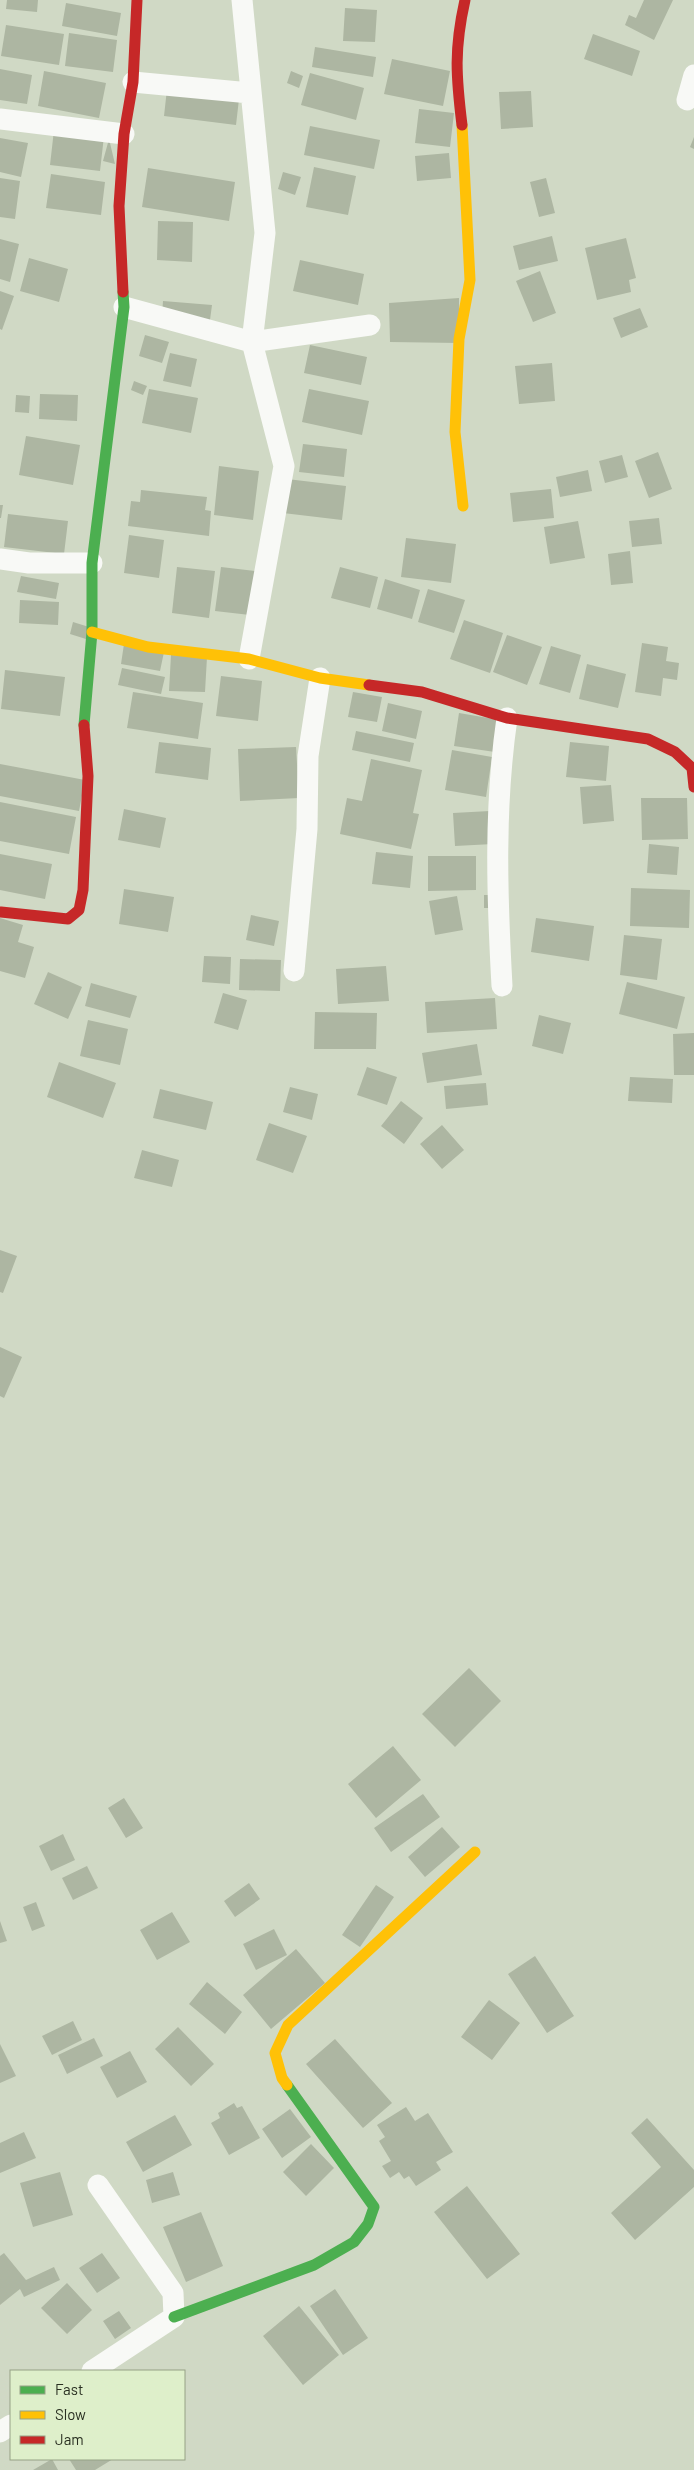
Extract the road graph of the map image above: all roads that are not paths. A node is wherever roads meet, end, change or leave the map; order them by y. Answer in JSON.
{"nodes":[{"id":1,"x":137,"y":0,"type":"edge"},
{"id":2,"x":242,"y":0,"type":"edge"},
{"id":3,"x":465,"y":0,"type":"edge"},
{"id":4,"x":694,"y":75,"type":"edge"},
{"id":5,"x":133,"y":82,"type":"junction"},
{"id":6,"x":250,"y":93,"type":"junction"},
{"id":7,"x":687,"y":100,"type":"dead end"},
{"id":8,"x":0,"y":119,"type":"edge"},
{"id":9,"x":124,"y":134,"type":"junction"},
{"id":10,"x":124,"y":307,"type":"junction"},
{"id":11,"x":370,"y":325,"type":"dead end"},
{"id":12,"x":252,"y":342,"type":"junction"},
{"id":13,"x":463,"y":506,"type":"dead end"},
{"id":14,"x":0,"y":559,"type":"edge"},
{"id":15,"x":92,"y":563,"type":"junction"},
{"id":16,"x":92,"y":632,"type":"junction"},
{"id":17,"x":248,"y":659,"type":"junction"},
{"id":18,"x":320,"y":678,"type":"junction"},
{"id":19,"x":507,"y":718,"type":"junction"},
{"id":20,"x":694,"y":787,"type":"edge"},
{"id":21,"x":1,"y":912,"type":"dead end"},
{"id":22,"x":294,"y":971,"type":"dead end"},
{"id":23,"x":502,"y":986,"type":"dead end"},
{"id":24,"x":475,"y":1852,"type":"dead end"},
{"id":25,"x":98,"y":2185,"type":"dead end"},
{"id":26,"x":174,"y":2317,"type":"junction"},
{"id":27,"x":94,"y":2370,"type":"edge"}],
"edges":[{"from":1,"to":5,"type":"street"},
{"from":2,"to":6,"type":"street"},
{"from":3,"to":13,"type":"street"},
{"from":4,"to":7,"type":"street"},
{"from":5,"to":6,"type":"street"},
{"from":5,"to":9,"type":"street"},
{"from":6,"to":12,"type":"street"},
{"from":8,"to":9,"type":"street"},
{"from":9,"to":10,"type":"street"},
{"from":10,"to":12,"type":"street"},
{"from":10,"to":15,"type":"street"},
{"from":11,"to":12,"type":"street"},
{"from":12,"to":17,"type":"street"},
{"from":14,"to":15,"type":"street"},
{"from":15,"to":16,"type":"street"},
{"from":16,"to":17,"type":"street"},
{"from":16,"to":21,"type":"street"},
{"from":17,"to":18,"type":"street"},
{"from":18,"to":19,"type":"street"},
{"from":18,"to":22,"type":"street"},
{"from":19,"to":20,"type":"street"},
{"from":19,"to":23,"type":"street"},
{"from":24,"to":26,"type":"street"},
{"from":25,"to":26,"type":"street"},
{"from":26,"to":27,"type":"street"}]}
